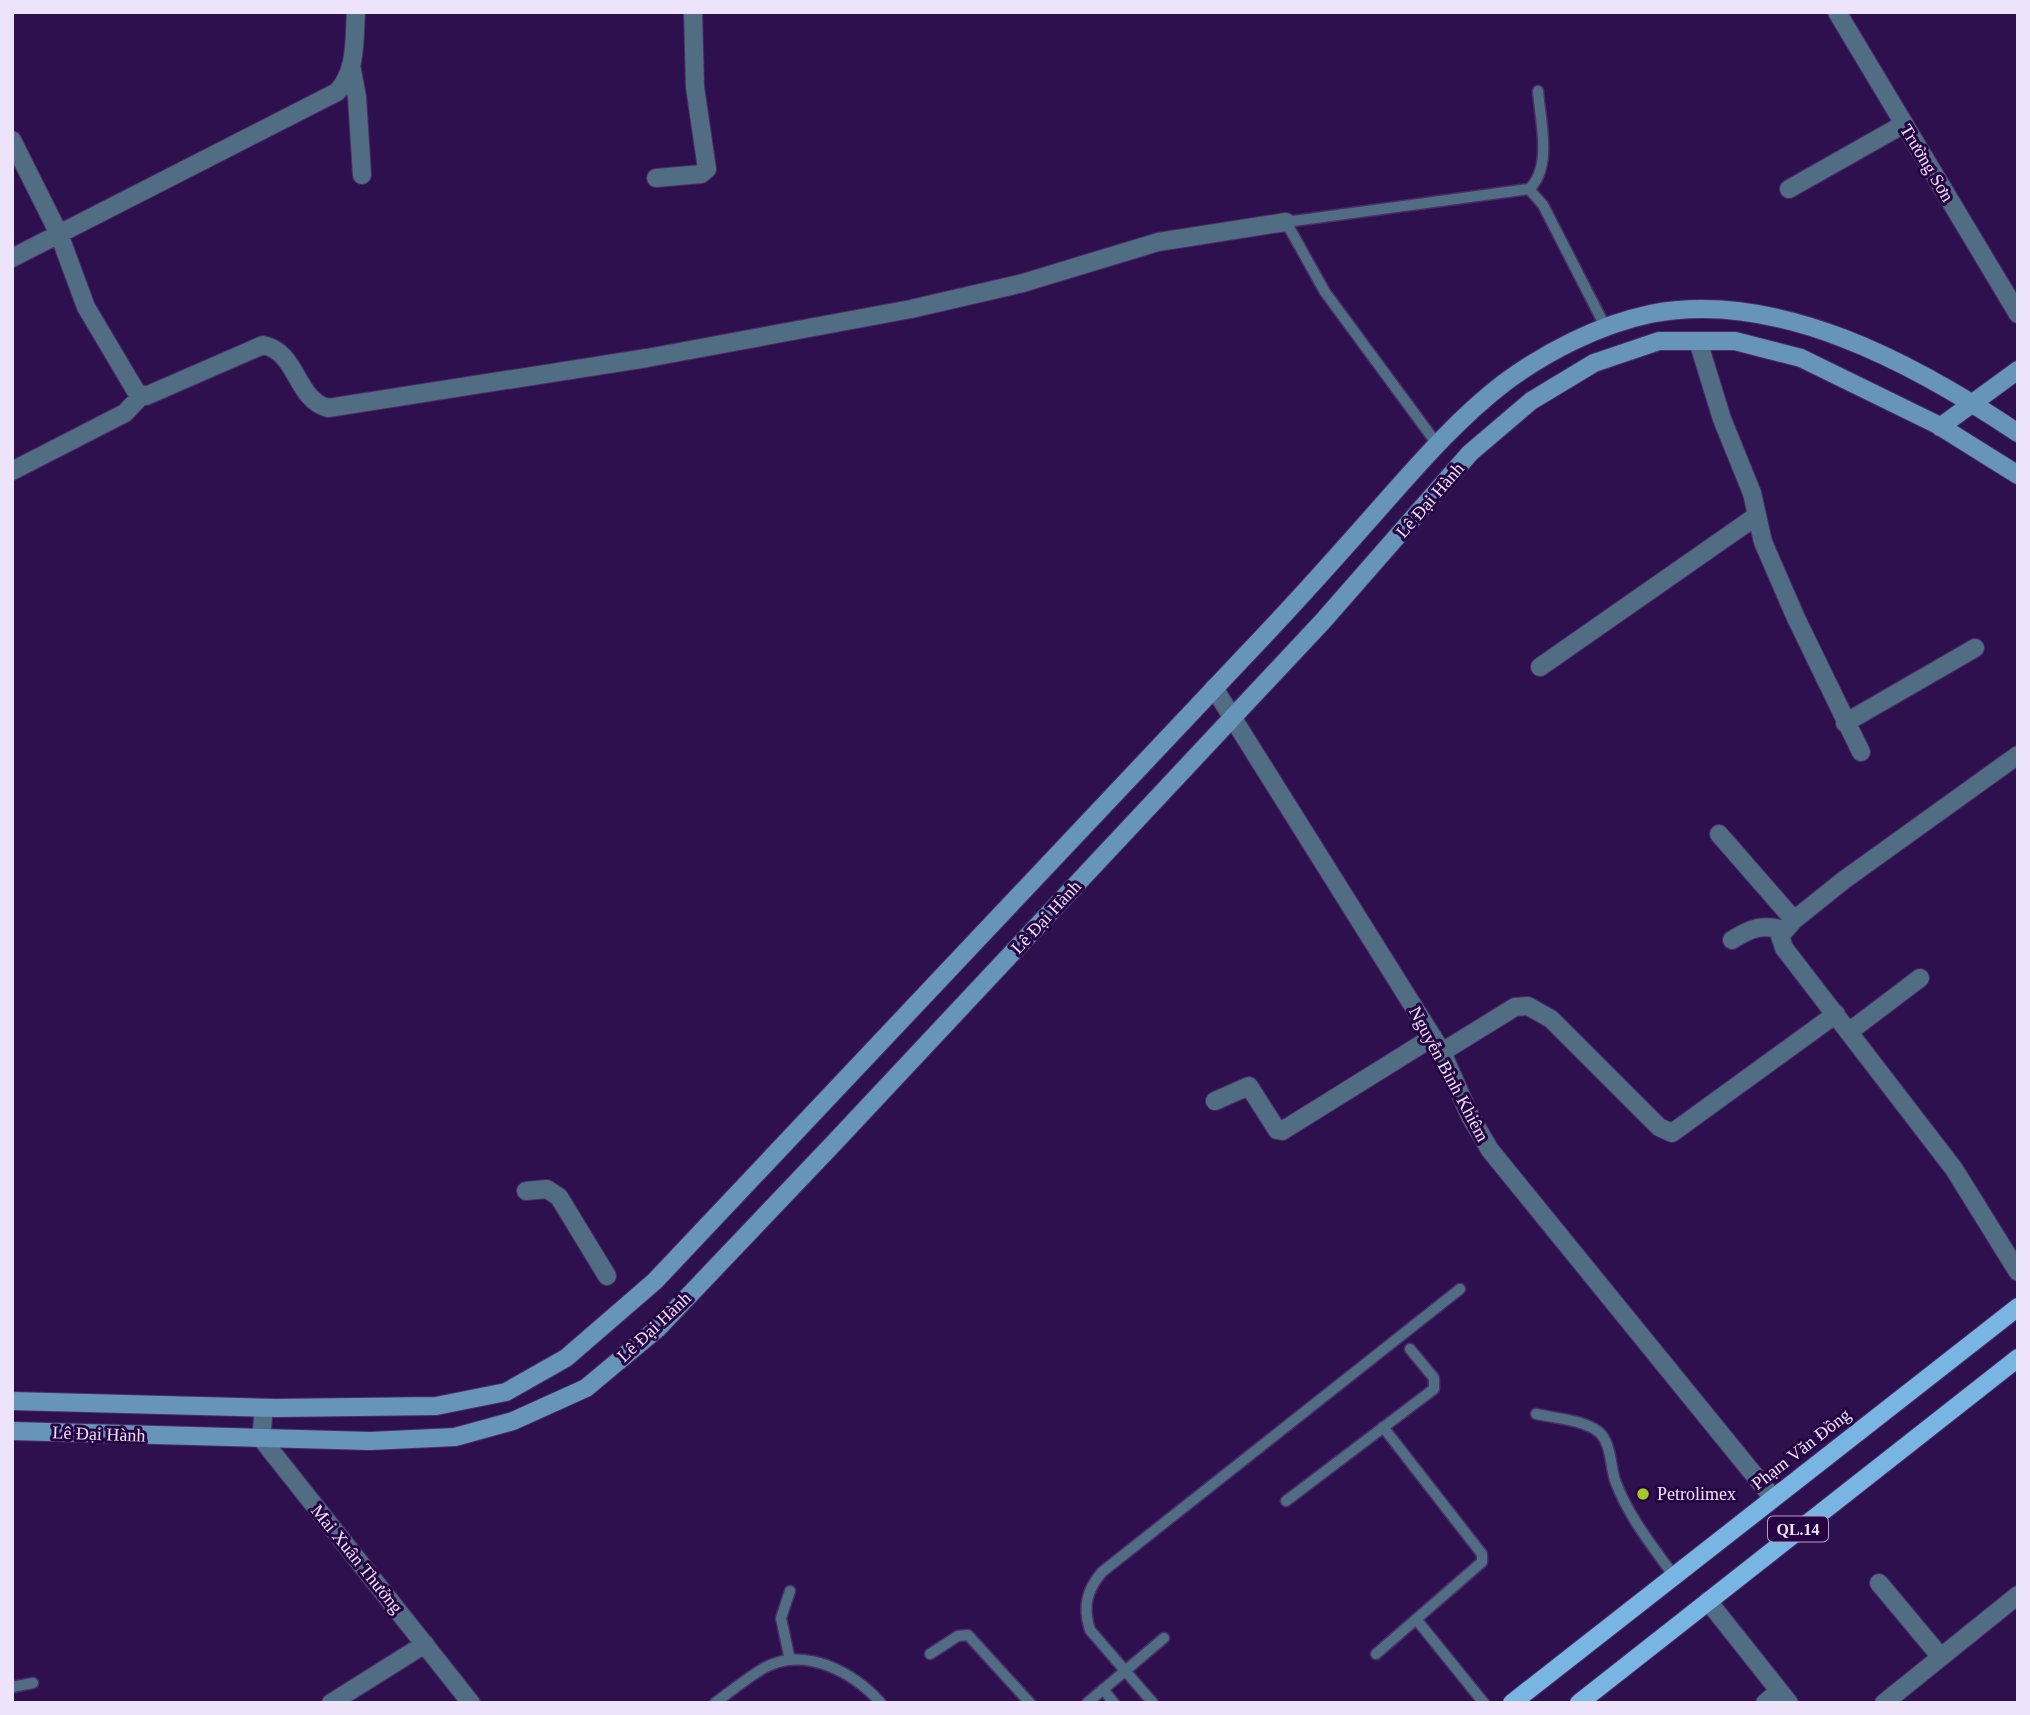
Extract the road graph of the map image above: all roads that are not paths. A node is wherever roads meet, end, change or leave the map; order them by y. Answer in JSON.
{"nodes":[{"id":1,"x":356,"y":12,"type":"edge"},
{"id":2,"x":693,"y":12,"type":"edge"},
{"id":3,"x":1837,"y":12,"type":"edge"},
{"id":4,"x":351,"y":65,"type":"junction"},
{"id":5,"x":1538,"y":91,"type":"dead end"},
{"id":6,"x":1904,"y":124,"type":"junction"},
{"id":7,"x":12,"y":140,"type":"edge"},
{"id":8,"x":362,"y":175,"type":"dead end"},
{"id":9,"x":656,"y":178,"type":"dead end"},
{"id":10,"x":1529,"y":189,"type":"junction"},
{"id":11,"x":1789,"y":189,"type":"dead end"},
{"id":12,"x":1286,"y":222,"type":"junction"},
{"id":13,"x":59,"y":234,"type":"junction"},
{"id":14,"x":12,"y":258,"type":"edge"},
{"id":15,"x":2013,"y":294,"type":"edge"},
{"id":16,"x":2018,"y":313,"type":"edge"},
{"id":17,"x":1606,"y":328,"type":"junction"},
{"id":18,"x":1698,"y":341,"type":"junction"},
{"id":19,"x":2018,"y":370,"type":"edge"},
{"id":20,"x":141,"y":396,"type":"junction"},
{"id":21,"x":1972,"y":402,"type":"junction"},
{"id":22,"x":1940,"y":427,"type":"junction"},
{"id":23,"x":2018,"y":433,"type":"edge"},
{"id":24,"x":1437,"y":444,"type":"junction"},
{"id":25,"x":12,"y":471,"type":"edge"},
{"id":26,"x":2018,"y":475,"type":"edge"},
{"id":27,"x":1755,"y":517,"type":"junction"},
{"id":28,"x":1975,"y":648,"type":"dead end"},
{"id":29,"x":1540,"y":667,"type":"dead end"},
{"id":30,"x":1214,"y":688,"type":"junction"},
{"id":31,"x":1234,"y":717,"type":"junction"},
{"id":32,"x":1845,"y":723,"type":"junction"},
{"id":33,"x":1861,"y":752,"type":"dead end"},
{"id":34,"x":2018,"y":755,"type":"edge"},
{"id":35,"x":1719,"y":834,"type":"dead end"},
{"id":36,"x":1789,"y":925,"type":"junction"},
{"id":37,"x":1732,"y":940,"type":"dead end"},
{"id":38,"x":1920,"y":978,"type":"dead end"},
{"id":39,"x":1836,"y":1014,"type":"junction"},
{"id":40,"x":1850,"y":1031,"type":"junction"},
{"id":41,"x":1438,"y":1045,"type":"junction"},
{"id":42,"x":1215,"y":1101,"type":"dead end"},
{"id":43,"x":526,"y":1191,"type":"dead end"},
{"id":44,"x":2018,"y":1272,"type":"edge"},
{"id":45,"x":607,"y":1276,"type":"dead end"},
{"id":46,"x":1460,"y":1289,"type":"dead end"},
{"id":47,"x":2018,"y":1307,"type":"edge"},
{"id":48,"x":1410,"y":1349,"type":"dead end"},
{"id":49,"x":2018,"y":1358,"type":"edge"},
{"id":50,"x":12,"y":1401,"type":"edge"},
{"id":51,"x":264,"y":1408,"type":"junction"},
{"id":52,"x":1536,"y":1414,"type":"dead end"},
{"id":53,"x":1383,"y":1427,"type":"junction"},
{"id":54,"x":12,"y":1431,"type":"edge"},
{"id":55,"x":261,"y":1438,"type":"junction"},
{"id":56,"x":1773,"y":1498,"type":"junction"},
{"id":57,"x":1286,"y":1501,"type":"dead end"},
{"id":58,"x":1674,"y":1576,"type":"junction"},
{"id":59,"x":1879,"y":1583,"type":"dead end"},
{"id":60,"x":790,"y":1591,"type":"dead end"},
{"id":61,"x":2018,"y":1595,"type":"edge"},
{"id":62,"x":1708,"y":1601,"type":"junction"},
{"id":63,"x":1416,"y":1619,"type":"junction"},
{"id":64,"x":1164,"y":1637,"type":"dead end"},
{"id":65,"x":425,"y":1644,"type":"junction"},
{"id":66,"x":930,"y":1654,"type":"dead end"},
{"id":67,"x":1376,"y":1654,"type":"dead end"},
{"id":68,"x":1940,"y":1656,"type":"junction"},
{"id":69,"x":790,"y":1660,"type":"junction"},
{"id":70,"x":1125,"y":1671,"type":"junction"},
{"id":71,"x":33,"y":1683,"type":"dead end"},
{"id":72,"x":12,"y":1687,"type":"edge"},
{"id":73,"x":1103,"y":1689,"type":"junction"},
{"id":74,"x":1784,"y":1697,"type":"edge"},
{"id":75,"x":331,"y":1703,"type":"edge"},
{"id":76,"x":471,"y":1703,"type":"edge"},
{"id":77,"x":715,"y":1703,"type":"edge"},
{"id":78,"x":881,"y":1703,"type":"edge"},
{"id":79,"x":1030,"y":1703,"type":"edge"},
{"id":80,"x":1087,"y":1703,"type":"edge"},
{"id":81,"x":1114,"y":1703,"type":"edge"},
{"id":82,"x":1153,"y":1703,"type":"edge"},
{"id":83,"x":1484,"y":1703,"type":"edge"},
{"id":84,"x":1512,"y":1703,"type":"edge"},
{"id":85,"x":1579,"y":1703,"type":"edge"},
{"id":86,"x":1765,"y":1703,"type":"edge"},
{"id":87,"x":1884,"y":1703,"type":"edge"}],
"edges":[{"from":1,"to":4,"type":"street"},
{"from":2,"to":9,"type":"street"},
{"from":3,"to":6,"type":"street","name":"Trường Sơn"},
{"from":4,"to":8,"type":"street"},
{"from":4,"to":13,"type":"street"},
{"from":5,"to":10,"type":"lane"},
{"from":6,"to":11,"type":"street"},
{"from":6,"to":15,"type":"street","name":"Trường Sơn"},
{"from":7,"to":13,"type":"street"},
{"from":10,"to":12,"type":"lane"},
{"from":10,"to":17,"type":"lane"},
{"from":12,"to":20,"type":"street"},
{"from":12,"to":24,"type":"lane"},
{"from":13,"to":14,"type":"street"},
{"from":13,"to":20,"type":"street"},
{"from":15,"to":16,"type":"street","name":"Trường Sơn"},
{"from":17,"to":21,"type":"main road","name":"Lê Đại Hành"},
{"from":17,"to":24,"type":"main road","name":"Lê Đại Hành"},
{"from":18,"to":22,"type":"main road","name":"Lê Đại Hành"},
{"from":18,"to":27,"type":"street"},
{"from":18,"to":31,"type":"main road","name":"Lê Đại Hành"},
{"from":19,"to":21,"type":"main road"},
{"from":20,"to":25,"type":"street"},
{"from":21,"to":22,"type":"main road"},
{"from":21,"to":23,"type":"main road","name":"Lê Đại Hành"},
{"from":22,"to":26,"type":"main road","name":"Lê Đại Hành"},
{"from":24,"to":30,"type":"main road","name":"Lê Đại Hành"},
{"from":27,"to":29,"type":"street"},
{"from":27,"to":32,"type":"street"},
{"from":28,"to":32,"type":"street"},
{"from":30,"to":31,"type":"street","name":"Nguyễn Bỉnh Khiêm"},
{"from":30,"to":51,"type":"main road","name":"Lê Đại Hành"},
{"from":31,"to":41,"type":"street","name":"Nguyễn Bỉnh Khiêm"},
{"from":31,"to":55,"type":"main road","name":"Lê Đại Hành"},
{"from":32,"to":33,"type":"street"},
{"from":34,"to":36,"type":"street"},
{"from":35,"to":36,"type":"street"},
{"from":36,"to":37,"type":"street"},
{"from":36,"to":39,"type":"street"},
{"from":38,"to":40,"type":"street"},
{"from":39,"to":40,"type":"street"},
{"from":39,"to":41,"type":"street"},
{"from":40,"to":44,"type":"street"},
{"from":41,"to":42,"type":"street"},
{"from":41,"to":56,"type":"street","name":"Nguyễn Bỉnh Khiêm"},
{"from":43,"to":45,"type":"street"},
{"from":46,"to":70,"type":"lane"},
{"from":47,"to":56,"type":"main road","name":"Phạm Văn Đồng","number":"QL.14"},
{"from":48,"to":53,"type":"lane"},
{"from":49,"to":62,"type":"main road","number":"QL.14"},
{"from":50,"to":51,"type":"main road","name":"Lê Đại Hành"},
{"from":51,"to":55,"type":"street"},
{"from":52,"to":58,"type":"lane"},
{"from":53,"to":57,"type":"lane"},
{"from":53,"to":63,"type":"lane"},
{"from":54,"to":55,"type":"main road","name":"Lê Đại Hành"},
{"from":55,"to":65,"type":"street","name":"Mai Xuân Thưởng"},
{"from":56,"to":58,"type":"main road","name":"Phạm Văn Đồng","number":"QL.14"},
{"from":58,"to":84,"type":"main road","name":"Phạm Văn Đồng","number":"QL.14"},
{"from":59,"to":68,"type":"street"},
{"from":60,"to":69,"type":"lane"},
{"from":61,"to":68,"type":"street"},
{"from":62,"to":74,"type":"street"},
{"from":62,"to":85,"type":"main road","number":"QL.14"},
{"from":63,"to":67,"type":"lane"},
{"from":63,"to":83,"type":"lane"},
{"from":64,"to":70,"type":"lane"},
{"from":65,"to":75,"type":"street"},
{"from":65,"to":76,"type":"street","name":"Mai Xuân Thưởng"},
{"from":66,"to":79,"type":"lane"},
{"from":68,"to":87,"type":"street"},
{"from":69,"to":77,"type":"lane"},
{"from":69,"to":78,"type":"lane"},
{"from":70,"to":73,"type":"lane"},
{"from":70,"to":82,"type":"lane"},
{"from":71,"to":72,"type":"lane"},
{"from":73,"to":80,"type":"lane"},
{"from":73,"to":81,"type":"lane"},
{"from":74,"to":86,"type":"street"}]}
